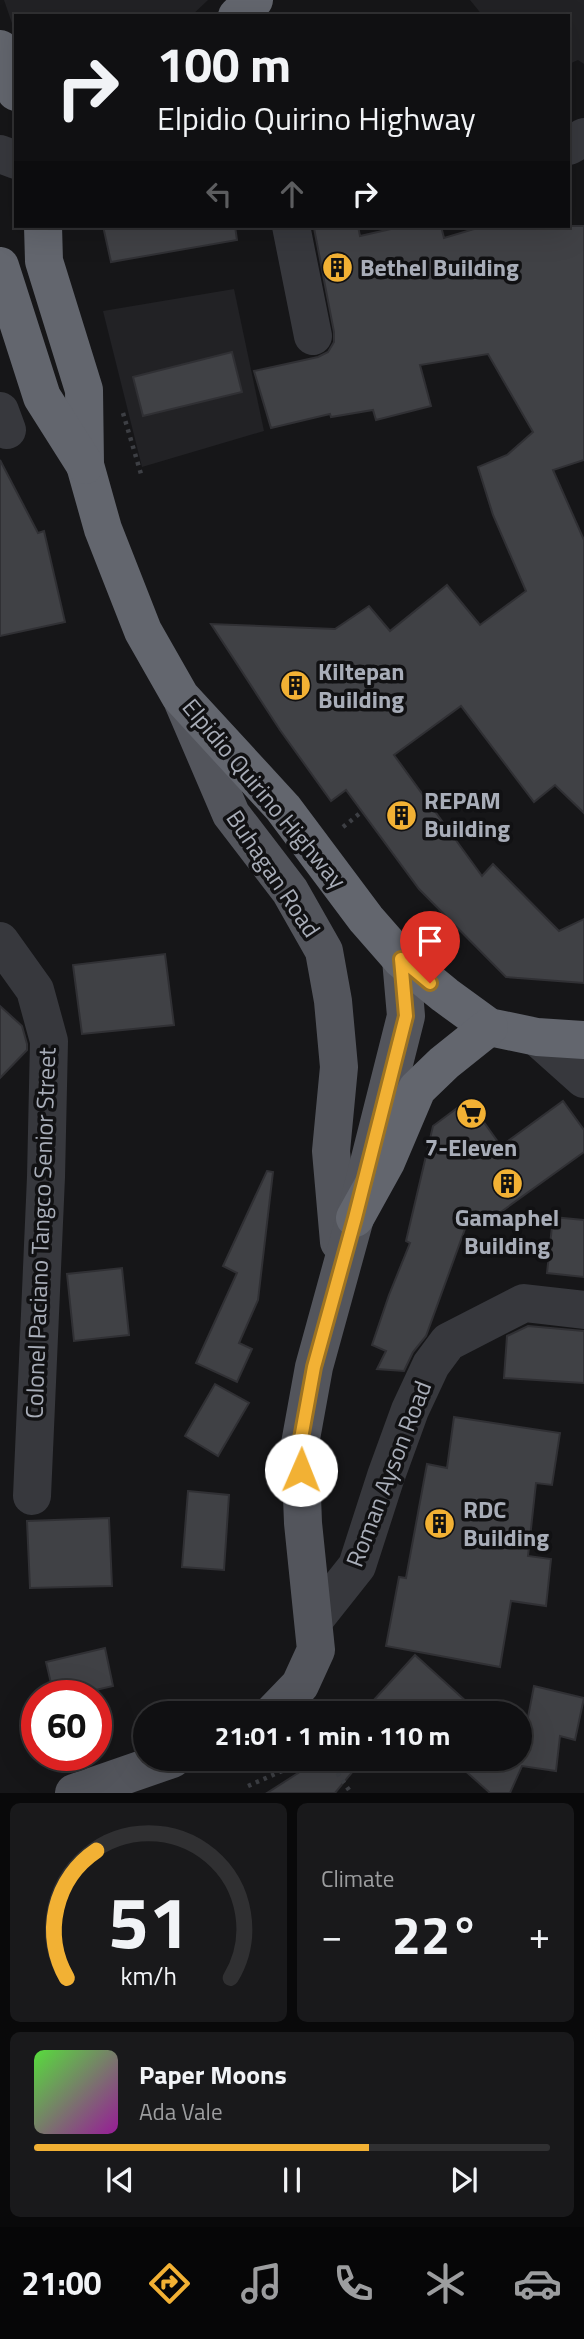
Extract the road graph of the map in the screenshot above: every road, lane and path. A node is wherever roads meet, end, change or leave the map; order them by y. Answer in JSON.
{"nodes":[{"id":1,"x":254,"y":0,"type":"edge"},
{"id":2,"x":239,"y":14,"type":"edge"},
{"id":3,"x":0,"y":49,"type":"edge"},
{"id":4,"x":14,"y":87,"type":"edge"},
{"id":5,"x":43,"y":228,"type":"edge"},
{"id":6,"x":291,"y":228,"type":"edge"},
{"id":7,"x":0,"y":266,"type":"edge"},
{"id":8,"x":313,"y":336,"type":"dead end"},
{"id":9,"x":85,"y":465,"type":"junction"},
{"id":10,"x":180,"y":696,"type":"junction"},
{"id":11,"x":359,"y":814,"type":"dead end"},
{"id":12,"x":343,"y":827,"type":"dead end"},
{"id":13,"x":0,"y":942,"type":"edge"},
{"id":14,"x":401,"y":959,"type":"junction"},
{"id":15,"x":489,"y":1027,"type":"junction"},
{"id":16,"x":537,"y":1037,"type":"junction"},
{"id":17,"x":584,"y":1040,"type":"edge"},
{"id":18,"x":584,"y":1079,"type":"edge"},
{"id":19,"x":355,"y":1218,"type":"junction"},
{"id":20,"x":342,"y":1268,"type":"junction"},
{"id":21,"x":584,"y":1310,"type":"edge"},
{"id":22,"x":32,"y":1496,"type":"dead end"},
{"id":23,"x":314,"y":1619,"type":"junction"},
{"id":24,"x":285,"y":1701,"type":"edge"},
{"id":25,"x":137,"y":1771,"type":"edge"},
{"id":26,"x":282,"y":1771,"type":"edge"},
{"id":27,"x":336,"y":1771,"type":"edge"},
{"id":28,"x":248,"y":1786,"type":"dead end"},
{"id":29,"x":74,"y":1793,"type":"edge"},
{"id":30,"x":351,"y":1793,"type":"edge"}],
"edges":[{"from":1,"to":2,"type":"highway"},
{"from":3,"to":4,"type":"highway"},
{"from":5,"to":9,"type":"highway","name":"Elpidio Quirino Highway"},
{"from":6,"to":8,"type":"street"},
{"from":7,"to":9,"type":"highway","name":"Elpidio Quirino Highway"},
{"from":9,"to":10,"type":"highway","name":"Elpidio Quirino Highway"},
{"from":10,"to":14,"type":"highway","name":"Elpidio Quirino Highway"},
{"from":10,"to":20,"type":"main road","name":"Buhagan Road"},
{"from":11,"to":12,"type":"path"},
{"from":13,"to":22,"type":"street","name":"Colonel Paciano Tangco Senior Street"},
{"from":14,"to":15,"type":"highway","name":"Elpidio Quirino Highway"},
{"from":14,"to":19,"type":"main road","name":"Buhagan Road"},
{"from":15,"to":16,"type":"highway","name":"Elpidio Quirino Highway"},
{"from":15,"to":19,"type":"highway"},
{"from":16,"to":17,"type":"highway","name":"Elpidio Quirino Highway"},
{"from":16,"to":18,"type":"street"},
{"from":19,"to":20,"type":"main road","name":"Buhagan Road"},
{"from":20,"to":23,"type":"main road","name":"Buhagan Road"},
{"from":21,"to":23,"type":"street","name":"Roman Ayson Road"},
{"from":23,"to":24,"type":"main road","name":"Buhagan Road"},
{"from":25,"to":29,"type":"main road"},
{"from":26,"to":28,"type":"path"},
{"from":27,"to":30,"type":"path"}]}
